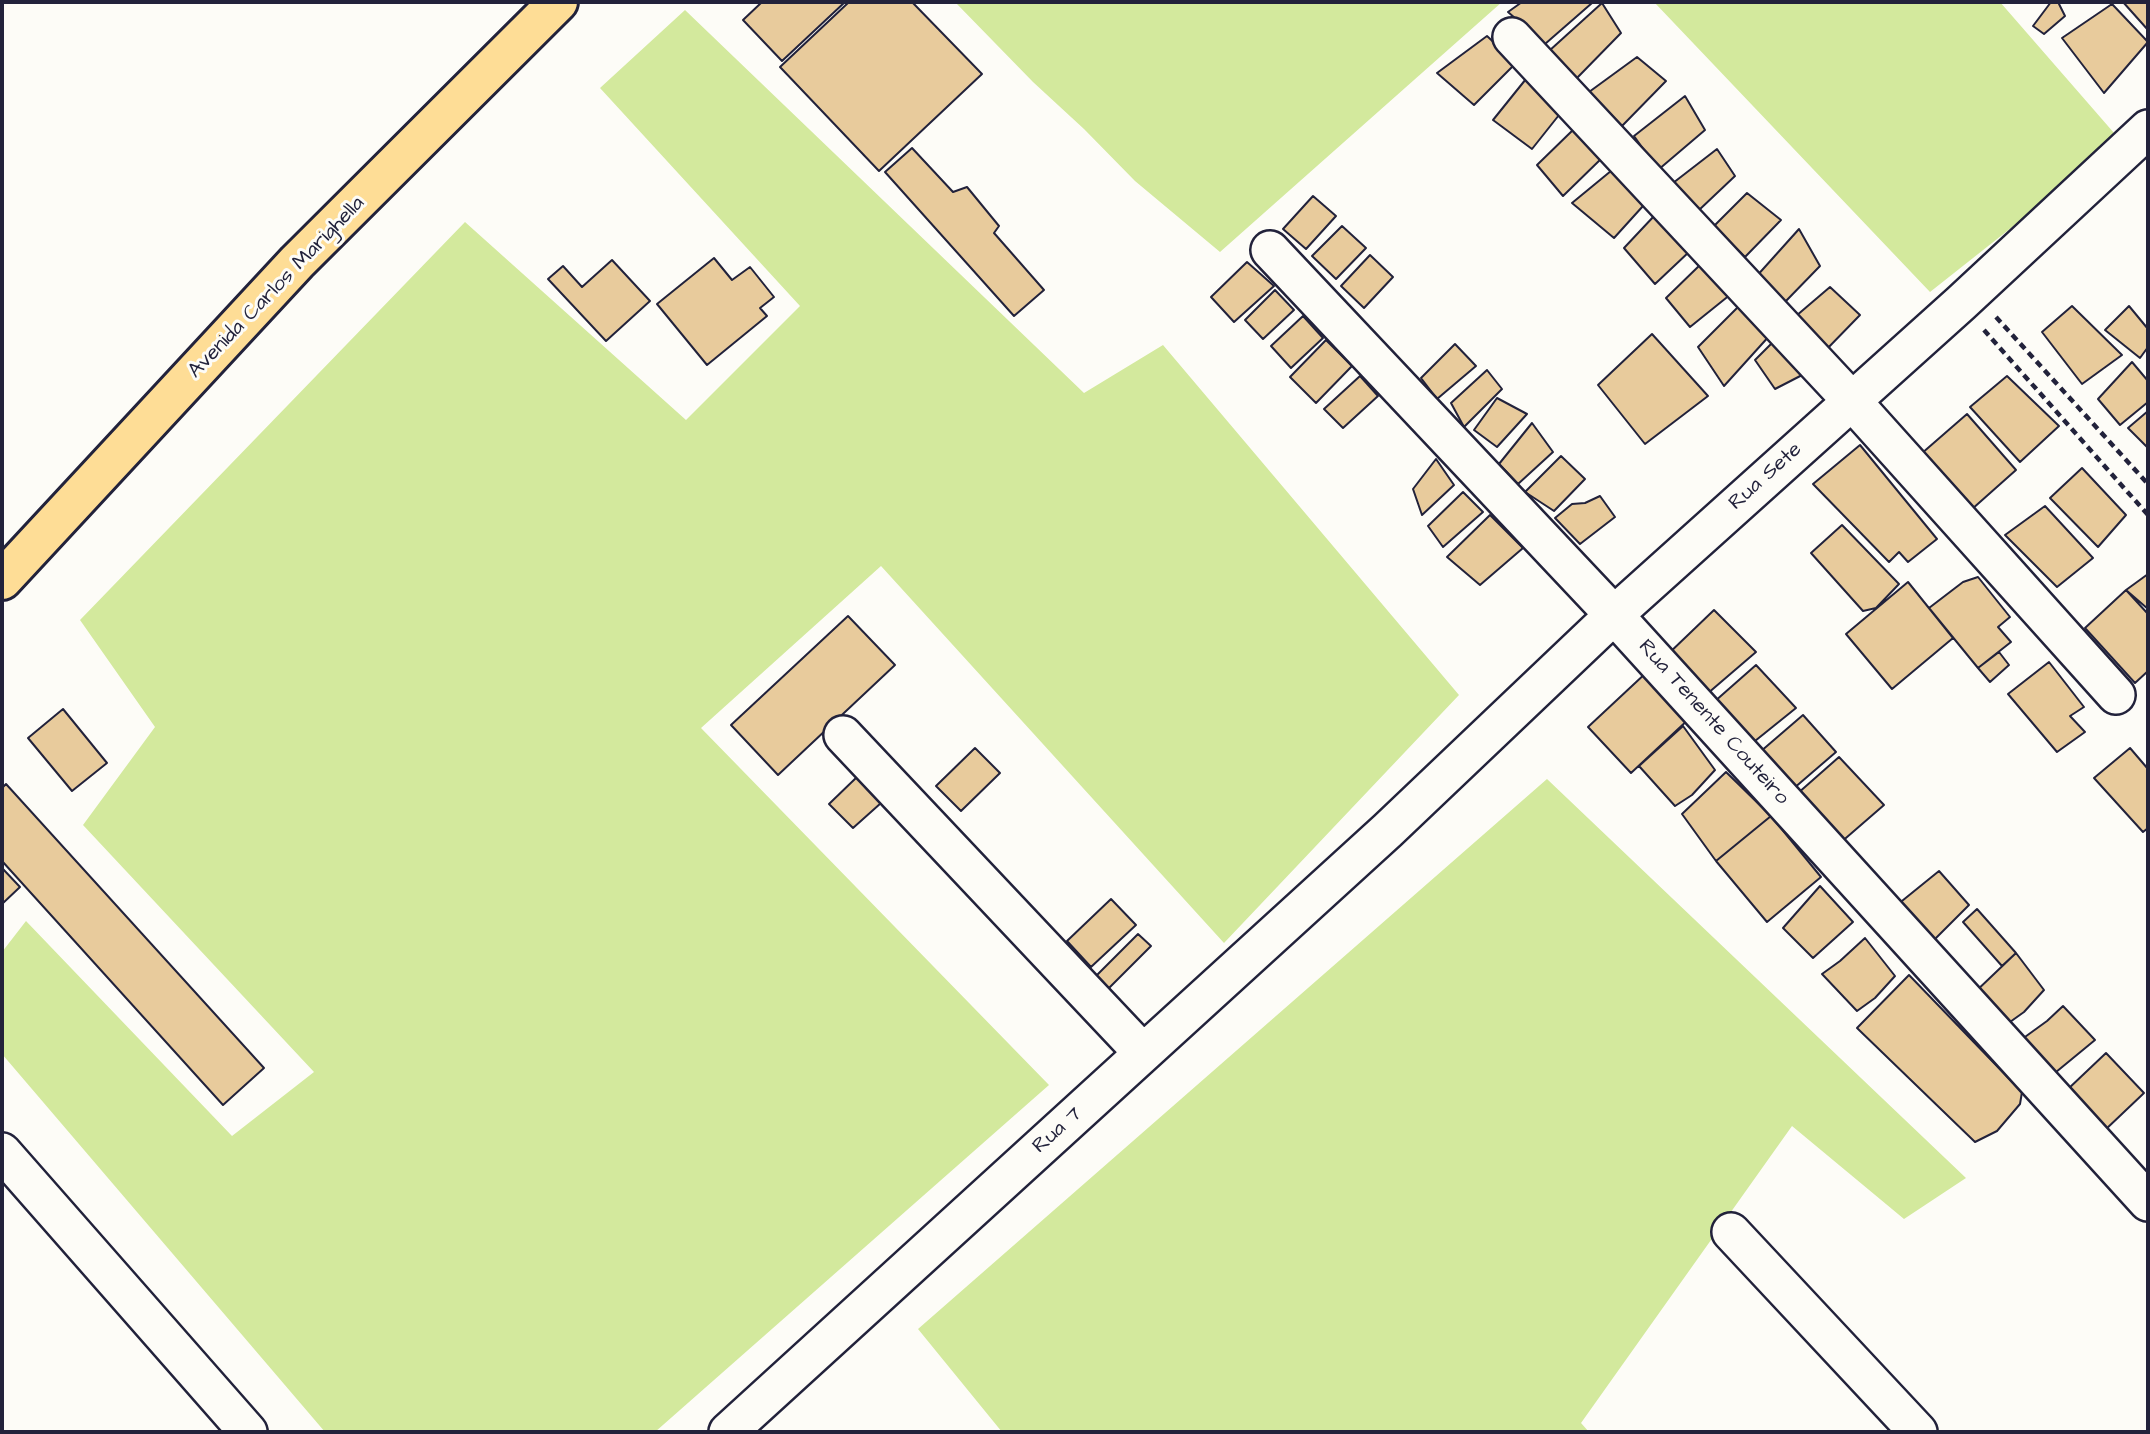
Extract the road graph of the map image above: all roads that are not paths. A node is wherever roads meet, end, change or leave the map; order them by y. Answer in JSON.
{"nodes":[{"id":1,"x":558,"y":2,"type":"edge"},
{"id":2,"x":1511,"y":37,"type":"dead end"},
{"id":3,"x":2148,"y":129,"type":"edge"},
{"id":4,"x":1270,"y":250,"type":"dead end"},
{"id":5,"x":1851,"y":400,"type":"junction"},
{"id":6,"x":2,"y":580,"type":"edge"},
{"id":7,"x":1614,"y":615,"type":"junction"},
{"id":8,"x":2116,"y":695,"type":"dead end"},
{"id":9,"x":844,"y":735,"type":"dead end"},
{"id":10,"x":1388,"y":830,"type":"joint"},
{"id":11,"x":1143,"y":1053,"type":"junction"},
{"id":12,"x":2,"y":1152,"type":"edge"},
{"id":13,"x":2148,"y":1202,"type":"edge"},
{"id":14,"x":1731,"y":1232,"type":"dead end"},
{"id":15,"x":248,"y":1432,"type":"edge"},
{"id":16,"x":728,"y":1432,"type":"edge"},
{"id":17,"x":1918,"y":1432,"type":"edge"}],
"edges":[{"from":1,"to":6,"type":"main road","name":"Avenida Carlos Marighella"},
{"from":2,"to":5,"type":"street"},
{"from":3,"to":5,"type":"street","name":"Rua Sete"},
{"from":4,"to":7,"type":"street","name":"Rua Tenente Couteiro"},
{"from":5,"to":7,"type":"street","name":"Rua Sete"},
{"from":5,"to":8,"type":"street"},
{"from":7,"to":10,"type":"street","name":"Rua Sete"},
{"from":7,"to":13,"type":"street","name":"Rua Tenente Couteiro"},
{"from":9,"to":11,"type":"street"},
{"from":10,"to":11,"type":"street","name":"Rua 7"},
{"from":11,"to":16,"type":"street","name":"Rua 7"},
{"from":12,"to":15,"type":"street"},
{"from":14,"to":17,"type":"street"}]}
